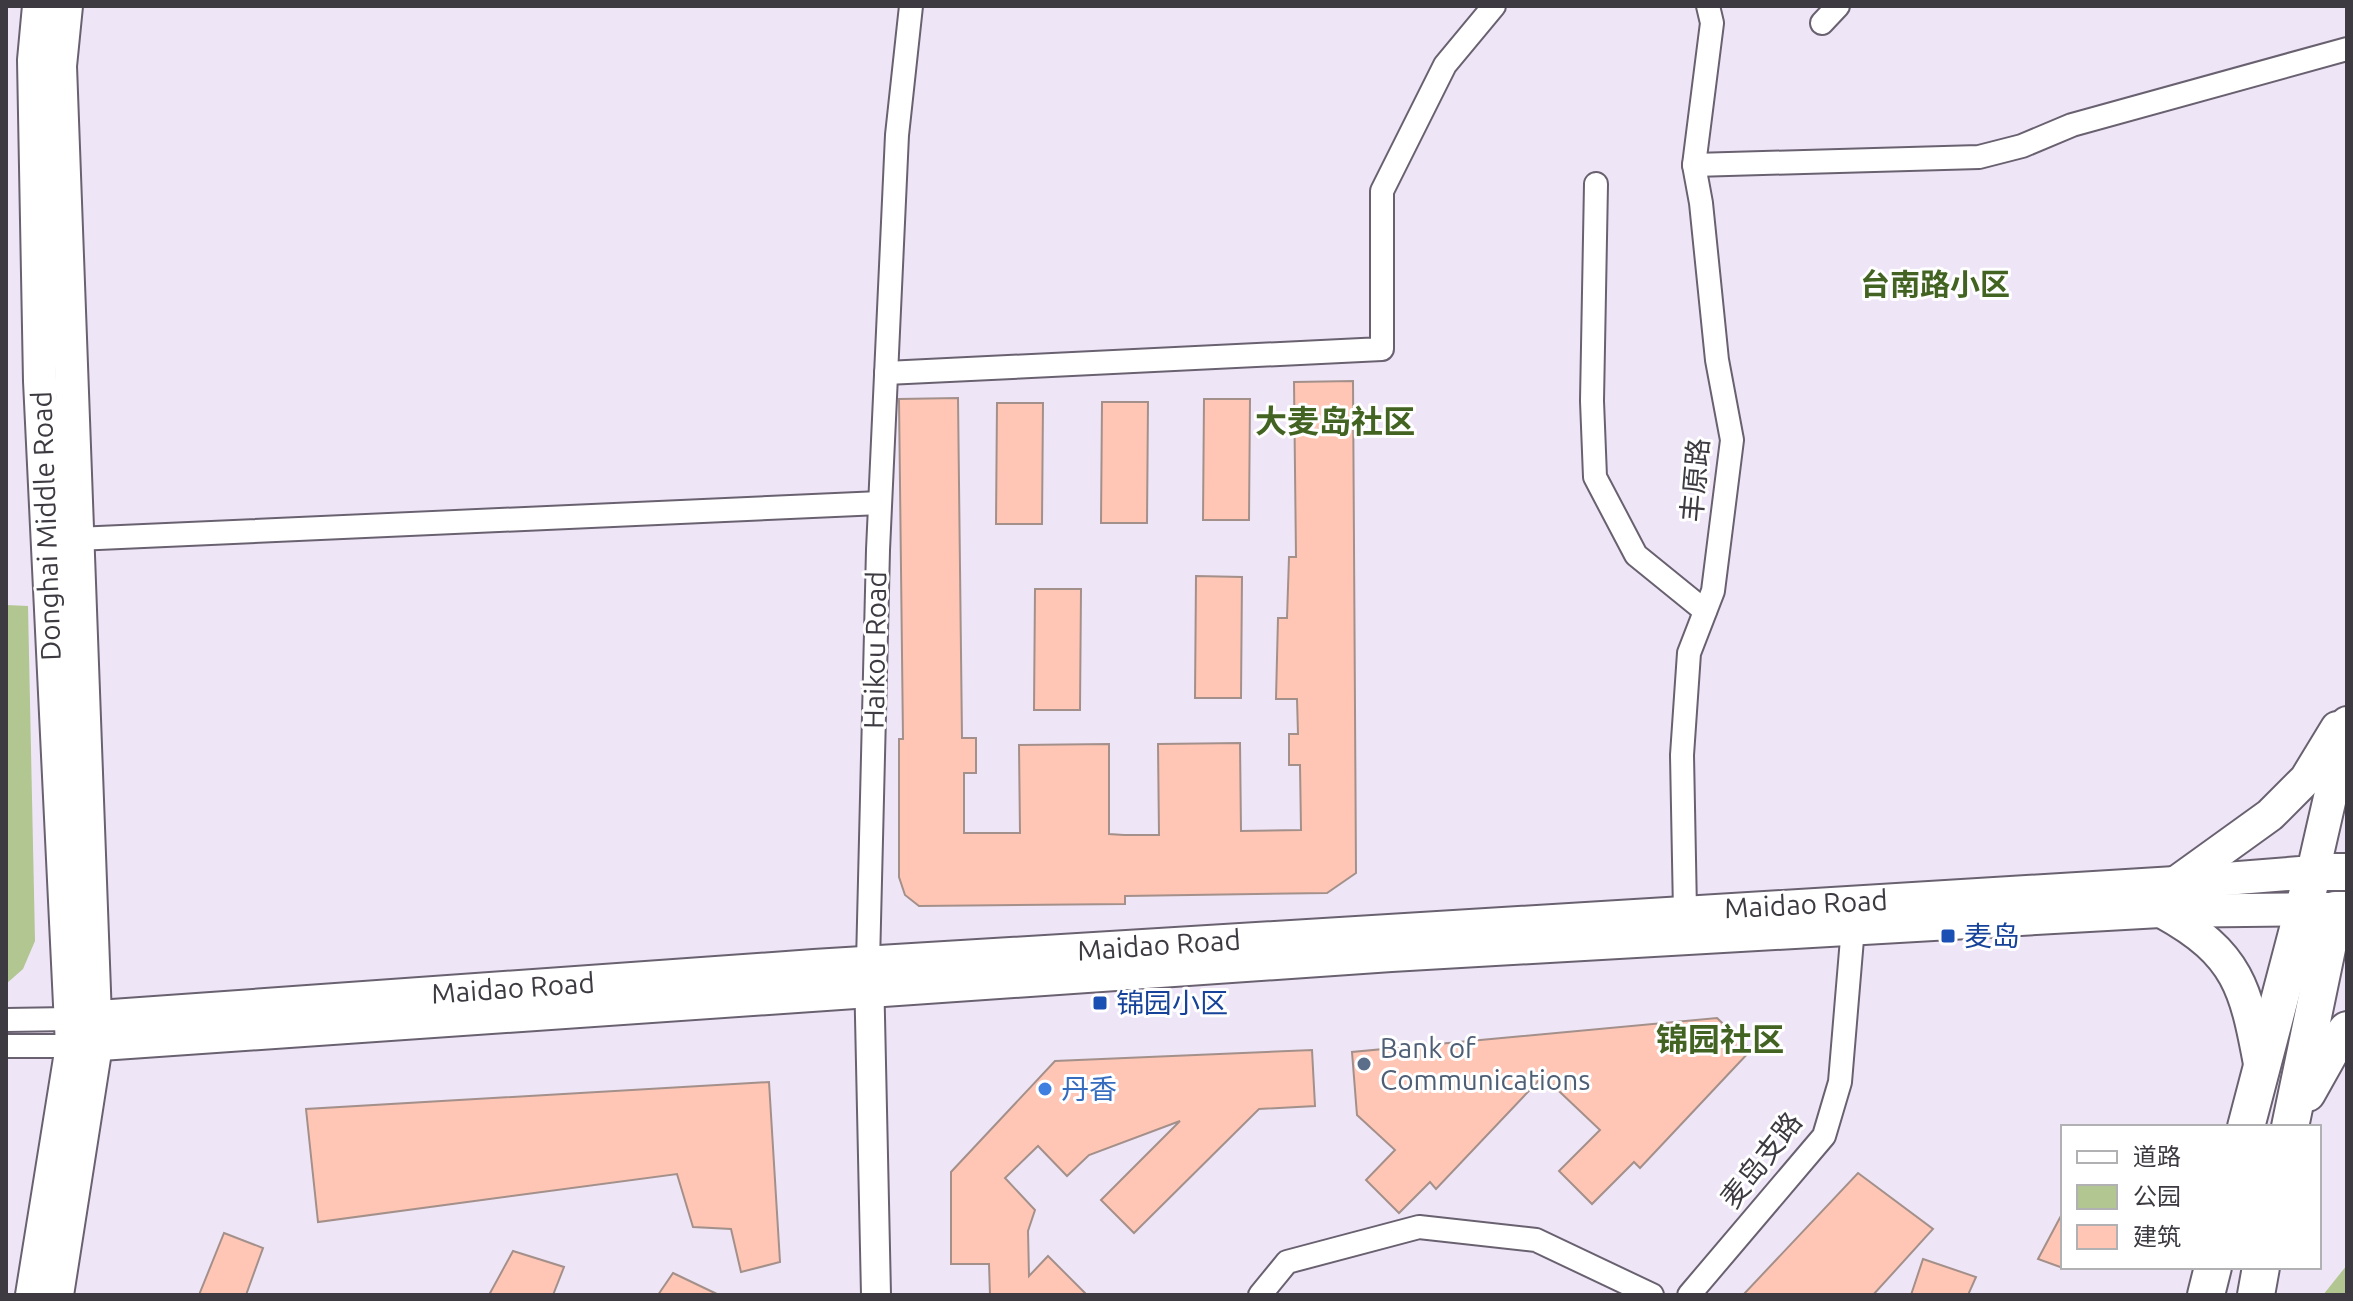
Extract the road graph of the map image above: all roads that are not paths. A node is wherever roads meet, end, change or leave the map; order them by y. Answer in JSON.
{"nodes":[{"id":1,"x":39,"y":6,"type":"edge"},
{"id":2,"x":66,"y":6,"type":"edge"},
{"id":3,"x":911,"y":6,"type":"edge"},
{"id":4,"x":1494,"y":6,"type":"edge"},
{"id":5,"x":1708,"y":6,"type":"edge"},
{"id":6,"x":1838,"y":6,"type":"edge"},
{"id":7,"x":1822,"y":23,"type":"dead end"},
{"id":8,"x":2347,"y":49,"type":"edge"},
{"id":9,"x":1694,"y":165,"type":"junction"},
{"id":10,"x":1596,"y":184,"type":"dead end"},
{"id":11,"x":886,"y":373,"type":"junction"},
{"id":12,"x":880,"y":503,"type":"junction"},
{"id":13,"x":76,"y":539,"type":"junction"},
{"id":14,"x":1705,"y":611,"type":"junction"},
{"id":15,"x":2347,"y":711,"type":"edge"},
{"id":16,"x":2347,"y":723,"type":"edge"},
{"id":17,"x":2338,"y":870,"type":"edge"},
{"id":18,"x":2168,"y":897,"type":"junction"},
{"id":19,"x":2329,"y":909,"type":"edge"},
{"id":20,"x":1685,"y":911,"type":"junction"},
{"id":21,"x":1854,"y":915,"type":"junction"},
{"id":22,"x":869,"y":976,"type":"junction"},
{"id":23,"x":6,"y":1020,"type":"edge"},
{"id":24,"x":2347,"y":1030,"type":"edge"},
{"id":25,"x":83,"y":1032,"type":"junction"},
{"id":26,"x":6,"y":1046,"type":"edge"},
{"id":27,"x":2261,"y":1069,"type":"junction"},
{"id":28,"x":2291,"y":1124,"type":"edge"},
{"id":29,"x":2247,"y":1125,"type":"edge"},
{"id":30,"x":2212,"y":1269,"type":"edge"},
{"id":31,"x":2261,"y":1269,"type":"edge"},
{"id":32,"x":32,"y":1295,"type":"edge"},
{"id":33,"x":57,"y":1295,"type":"edge"},
{"id":34,"x":876,"y":1295,"type":"edge"},
{"id":35,"x":1260,"y":1295,"type":"edge"},
{"id":36,"x":1652,"y":1295,"type":"edge"},
{"id":37,"x":1689,"y":1295,"type":"edge"},
{"id":38,"x":2206,"y":1295,"type":"edge"},
{"id":39,"x":2256,"y":1295,"type":"edge"}],
"edges":[{"from":1,"to":25,"type":"main road","name":"Donghai Middle Road"},
{"from":2,"to":13,"type":"main road","name":"Donghai Middle Road"},
{"from":3,"to":11,"type":"street","name":"Haikou Road"},
{"from":4,"to":11,"type":"street"},
{"from":5,"to":9,"type":"street","name":"丰原路"},
{"from":6,"to":7,"type":"street"},
{"from":8,"to":9,"type":"street"},
{"from":9,"to":14,"type":"street","name":"丰原路"},
{"from":10,"to":14,"type":"street"},
{"from":11,"to":12,"type":"street","name":"Haikou Road"},
{"from":12,"to":13,"type":"street"},
{"from":12,"to":22,"type":"street","name":"Haikou Road"},
{"from":13,"to":25,"type":"main road","name":"Donghai Middle Road"},
{"from":14,"to":20,"type":"street","name":"丰原路"},
{"from":15,"to":18,"type":"main road"},
{"from":16,"to":17,"type":"main road"},
{"from":17,"to":18,"type":"main road","name":"Maidao Road"},
{"from":17,"to":19,"type":"main road"},
{"from":18,"to":19,"type":"main road","name":"Maidao Road"},
{"from":18,"to":21,"type":"main road","name":"Maidao Road"},
{"from":18,"to":27,"type":"main road"},
{"from":19,"to":27,"type":"main road"},
{"from":19,"to":28,"type":"main road"},
{"from":20,"to":21,"type":"main road","name":"Maidao Road"},
{"from":20,"to":22,"type":"main road","name":"Maidao Road"},
{"from":21,"to":22,"type":"main road","name":"Maidao Road"},
{"from":21,"to":37,"type":"street","name":"麦岛支路"},
{"from":22,"to":25,"type":"main road","name":"Maidao Road"},
{"from":22,"to":34,"type":"street","name":"Haikou Road"},
{"from":23,"to":25,"type":"street","name":"Maidao Road"},
{"from":24,"to":28,"type":"main road"},
{"from":25,"to":26,"type":"street","name":"Maidao Road"},
{"from":25,"to":32,"type":"main road"},
{"from":25,"to":33,"type":"main road"},
{"from":27,"to":29,"type":"main road"},
{"from":30,"to":38,"type":"main road"},
{"from":31,"to":39,"type":"main road"},
{"from":35,"to":36,"type":"street"}]}
